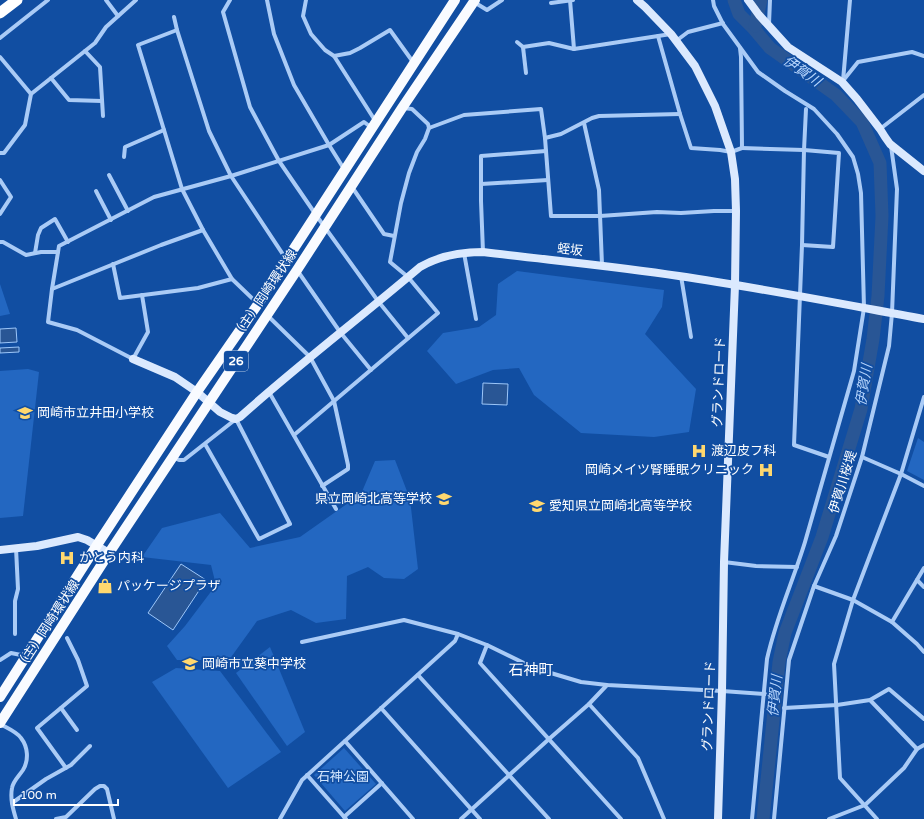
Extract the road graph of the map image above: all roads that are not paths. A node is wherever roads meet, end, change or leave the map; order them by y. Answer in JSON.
{"nodes":[{"id":1,"x":17,"y":0,"type":"edge"},
{"id":2,"x":48,"y":0,"type":"edge"},
{"id":3,"x":106,"y":0,"type":"edge"},
{"id":4,"x":136,"y":0,"type":"edge"},
{"id":5,"x":230,"y":0,"type":"edge"},
{"id":6,"x":267,"y":0,"type":"edge"},
{"id":7,"x":306,"y":0,"type":"edge"},
{"id":8,"x":455,"y":0,"type":"edge"},
{"id":9,"x":502,"y":0,"type":"edge"},
{"id":10,"x":570,"y":0,"type":"edge"},
{"id":11,"x":574,"y":0,"type":"edge"},
{"id":12,"x":637,"y":0,"type":"edge"},
{"id":13,"x":713,"y":0,"type":"edge"},
{"id":14,"x":748,"y":0,"type":"edge"},
{"id":15,"x":770,"y":0,"type":"edge"},
{"id":16,"x":850,"y":0,"type":"edge"},
{"id":17,"x":474,"y":1,"type":"edge"},
{"id":18,"x":551,"y":3,"type":"dead end"},
{"id":19,"x":0,"y":14,"type":"edge"},
{"id":20,"x":118,"y":16,"type":"junction"},
{"id":21,"x":174,"y":17,"type":"dead end"},
{"id":22,"x":723,"y":23,"type":"junction"},
{"id":23,"x":768,"y":26,"type":"junction"},
{"id":24,"x":177,"y":30,"type":"junction"},
{"id":25,"x":658,"y":36,"type":"junction"},
{"id":26,"x":0,"y":38,"type":"edge"},
{"id":27,"x":674,"y":38,"type":"junction"},
{"id":28,"x":516,"y":42,"type":"dead end"},
{"id":29,"x":523,"y":47,"type":"junction"},
{"id":30,"x":574,"y":48,"type":"junction"},
{"id":31,"x":740,"y":48,"type":"junction"},
{"id":32,"x":85,"y":50,"type":"junction"},
{"id":33,"x":334,"y":56,"type":"junction"},
{"id":34,"x":924,"y":56,"type":"edge"},
{"id":35,"x":0,"y":57,"type":"edge"},
{"id":36,"x":414,"y":64,"type":"junction"},
{"id":37,"x":526,"y":73,"type":"dead end"},
{"id":38,"x":51,"y":78,"type":"junction"},
{"id":39,"x":842,"y":82,"type":"junction"},
{"id":40,"x":31,"y":94,"type":"junction"},
{"id":41,"x":924,"y":95,"type":"edge"},
{"id":42,"x":102,"y":101,"type":"junction"},
{"id":43,"x":402,"y":108,"type":"junction"},
{"id":44,"x":806,"y":109,"type":"dead end"},
{"id":45,"x":680,"y":114,"type":"junction"},
{"id":46,"x":103,"y":116,"type":"dead end"},
{"id":47,"x":584,"y":123,"type":"junction"},
{"id":48,"x":374,"y":125,"type":"junction"},
{"id":49,"x":429,"y":128,"type":"junction"},
{"id":50,"x":880,"y":129,"type":"junction"},
{"id":51,"x":164,"y":130,"type":"junction"},
{"id":52,"x":545,"y":138,"type":"junction"},
{"id":53,"x":890,"y":144,"type":"junction"},
{"id":54,"x":329,"y":145,"type":"junction"},
{"id":55,"x":742,"y":148,"type":"junction"},
{"id":56,"x":804,"y":150,"type":"junction"},
{"id":57,"x":546,"y":151,"type":"junction"},
{"id":58,"x":731,"y":152,"type":"junction"},
{"id":59,"x":0,"y":153,"type":"edge"},
{"id":60,"x":124,"y":157,"type":"dead end"},
{"id":61,"x":279,"y":161,"type":"junction"},
{"id":62,"x":345,"y":170,"type":"junction"},
{"id":63,"x":924,"y":171,"type":"edge"},
{"id":64,"x":109,"y":175,"type":"dead end"},
{"id":65,"x":231,"y":176,"type":"junction"},
{"id":66,"x":0,"y":180,"type":"edge"},
{"id":67,"x":548,"y":180,"type":"junction"},
{"id":68,"x":481,"y":184,"type":"junction"},
{"id":69,"x":352,"y":186,"type":"junction"},
{"id":70,"x":182,"y":189,"type":"junction"},
{"id":71,"x":96,"y":191,"type":"dead end"},
{"id":72,"x":128,"y":211,"type":"junction"},
{"id":73,"x":736,"y":211,"type":"junction"},
{"id":74,"x":0,"y":214,"type":"edge"},
{"id":75,"x":316,"y":215,"type":"junction"},
{"id":76,"x":600,"y":216,"type":"junction"},
{"id":77,"x":111,"y":220,"type":"junction"},
{"id":78,"x":324,"y":227,"type":"junction"},
{"id":79,"x":202,"y":230,"type":"junction"},
{"id":80,"x":394,"y":236,"type":"junction"},
{"id":81,"x":0,"y":242,"type":"edge"},
{"id":82,"x":68,"y":242,"type":"junction"},
{"id":83,"x":802,"y":245,"type":"junction"},
{"id":84,"x":58,"y":252,"type":"junction"},
{"id":85,"x":464,"y":252,"type":"junction"},
{"id":86,"x":483,"y":252,"type":"junction"},
{"id":87,"x":35,"y":253,"type":"junction"},
{"id":88,"x":287,"y":261,"type":"junction"},
{"id":89,"x":113,"y":264,"type":"junction"},
{"id":90,"x":602,"y":265,"type":"junction"},
{"id":91,"x":297,"y":270,"type":"junction"},
{"id":92,"x":681,"y":276,"type":"junction"},
{"id":93,"x":408,"y":277,"type":"junction"},
{"id":94,"x":232,"y":279,"type":"junction"},
{"id":95,"x":735,"y":285,"type":"junction"},
{"id":96,"x":52,"y":289,"type":"junction"},
{"id":97,"x":142,"y":295,"type":"junction"},
{"id":98,"x":800,"y":296,"type":"junction"},
{"id":99,"x":378,"y":301,"type":"junction"},
{"id":100,"x":258,"y":304,"type":"junction"},
{"id":101,"x":864,"y":308,"type":"junction"},
{"id":102,"x":892,"y":313,"type":"junction"},
{"id":103,"x":266,"y":315,"type":"junction"},
{"id":104,"x":476,"y":319,"type":"dead end"},
{"id":105,"x":924,"y":319,"type":"edge"},
{"id":106,"x":340,"y":332,"type":"junction"},
{"id":107,"x":691,"y":337,"type":"dead end"},
{"id":108,"x":408,"y":338,"type":"junction"},
{"id":109,"x":310,"y":357,"type":"junction"},
{"id":110,"x":133,"y":359,"type":"junction"},
{"id":111,"x":371,"y":370,"type":"junction"},
{"id":112,"x":197,"y":392,"type":"junction"},
{"id":113,"x":269,"y":392,"type":"junction"},
{"id":114,"x":924,"y":397,"type":"edge"},
{"id":115,"x":334,"y":401,"type":"junction"},
{"id":116,"x":208,"y":403,"type":"junction"},
{"id":117,"x":236,"y":419,"type":"junction"},
{"id":118,"x":294,"y":435,"type":"junction"},
{"id":119,"x":205,"y":444,"type":"junction"},
{"id":120,"x":172,"y":457,"type":"junction"},
{"id":121,"x":829,"y":457,"type":"junction"},
{"id":122,"x":862,"y":457,"type":"junction"},
{"id":123,"x":901,"y":474,"type":"junction"},
{"id":124,"x":322,"y":486,"type":"junction"},
{"id":125,"x":924,"y":486,"type":"edge"},
{"id":126,"x":336,"y":509,"type":"dead end"},
{"id":127,"x":97,"y":545,"type":"junction"},
{"id":128,"x":16,"y":548,"type":"junction"},
{"id":129,"x":0,"y":550,"type":"edge"},
{"id":130,"x":109,"y":553,"type":"junction"},
{"id":131,"x":724,"y":562,"type":"junction"},
{"id":132,"x":797,"y":567,"type":"junction"},
{"id":133,"x":924,"y":568,"type":"edge"},
{"id":134,"x":917,"y":580,"type":"junction"},
{"id":135,"x":814,"y":586,"type":"junction"},
{"id":136,"x":924,"y":587,"type":"edge"},
{"id":137,"x":853,"y":600,"type":"junction"},
{"id":138,"x":892,"y":622,"type":"junction"},
{"id":139,"x":15,"y":634,"type":"dead end"},
{"id":140,"x":458,"y":634,"type":"junction"},
{"id":141,"x":67,"y":638,"type":"dead end"},
{"id":142,"x":302,"y":642,"type":"dead end"},
{"id":143,"x":487,"y":645,"type":"junction"},
{"id":144,"x":924,"y":652,"type":"edge"},
{"id":145,"x":26,"y":656,"type":"junction"},
{"id":146,"x":0,"y":660,"type":"edge"},
{"id":147,"x":418,"y":675,"type":"junction"},
{"id":148,"x":607,"y":685,"type":"junction"},
{"id":149,"x":722,"y":691,"type":"junction"},
{"id":150,"x":765,"y":694,"type":"junction"},
{"id":151,"x":0,"y":698,"type":"edge"},
{"id":152,"x":870,"y":700,"type":"junction"},
{"id":153,"x":589,"y":704,"type":"junction"},
{"id":154,"x":837,"y":705,"type":"junction"},
{"id":155,"x":61,"y":708,"type":"junction"},
{"id":156,"x":381,"y":708,"type":"junction"},
{"id":157,"x":784,"y":708,"type":"junction"},
{"id":158,"x":924,"y":719,"type":"edge"},
{"id":159,"x":0,"y":724,"type":"edge"},
{"id":160,"x":77,"y":730,"type":"dead end"},
{"id":161,"x":549,"y":739,"type":"junction"},
{"id":162,"x":345,"y":741,"type":"junction"},
{"id":163,"x":924,"y":745,"type":"edge"},
{"id":164,"x":90,"y":746,"type":"dead end"},
{"id":165,"x":917,"y":749,"type":"junction"},
{"id":166,"x":66,"y":768,"type":"junction"},
{"id":167,"x":307,"y":775,"type":"junction"},
{"id":168,"x":509,"y":776,"type":"junction"},
{"id":169,"x":382,"y":783,"type":"junction"},
{"id":170,"x":12,"y":803,"type":"junction"},
{"id":171,"x":865,"y":805,"type":"junction"},
{"id":172,"x":471,"y":810,"type":"junction"},
{"id":173,"x":345,"y":818,"type":"edge"},
{"id":174,"x":16,"y":819,"type":"edge"},
{"id":175,"x":56,"y":819,"type":"edge"},
{"id":176,"x":114,"y":819,"type":"edge"},
{"id":177,"x":280,"y":819,"type":"edge"},
{"id":178,"x":413,"y":819,"type":"edge"},
{"id":179,"x":461,"y":819,"type":"edge"},
{"id":180,"x":480,"y":819,"type":"edge"},
{"id":181,"x":549,"y":819,"type":"edge"},
{"id":182,"x":621,"y":819,"type":"edge"},
{"id":183,"x":664,"y":819,"type":"edge"},
{"id":184,"x":718,"y":819,"type":"edge"},
{"id":185,"x":752,"y":819,"type":"edge"},
{"id":186,"x":774,"y":819,"type":"edge"},
{"id":187,"x":829,"y":819,"type":"edge"},
{"id":188,"x":877,"y":819,"type":"edge"}],
"edges":[{"from":1,"to":19,"type":"highway"},
{"from":2,"to":26,"type":"street"},
{"from":3,"to":20,"type":"street"},
{"from":4,"to":20,"type":"street"},
{"from":5,"to":61,"type":"street"},
{"from":6,"to":54,"type":"street"},
{"from":7,"to":33,"type":"street"},
{"from":8,"to":36,"type":"main road","name":"（主）岡崎環状線","number":"26"},
{"from":9,"to":17,"type":"street"},
{"from":10,"to":11,"type":"street"},
{"from":10,"to":18,"type":"street"},
{"from":10,"to":30,"type":"street"},
{"from":12,"to":27,"type":"street","name":"グランドロード"},
{"from":13,"to":22,"type":"street","name":"伊賀川桜堤"},
{"from":14,"to":23,"type":"street"},
{"from":15,"to":23,"type":"street"},
{"from":16,"to":39,"type":"street"},
{"from":17,"to":43,"type":"main road","name":"（主）岡崎環状線","number":"26"},
{"from":20,"to":32,"type":"street"},
{"from":21,"to":24,"type":"street"},
{"from":22,"to":27,"type":"street"},
{"from":22,"to":31,"type":"street","name":"伊賀川桜堤"},
{"from":23,"to":39,"type":"street"},
{"from":24,"to":51,"type":"street"},
{"from":24,"to":65,"type":"street"},
{"from":25,"to":27,"type":"street"},
{"from":25,"to":30,"type":"street"},
{"from":25,"to":45,"type":"street"},
{"from":27,"to":58,"type":"street","name":"グランドロード"},
{"from":28,"to":29,"type":"street"},
{"from":29,"to":30,"type":"street"},
{"from":29,"to":37,"type":"street"},
{"from":31,"to":55,"type":"street"},
{"from":31,"to":101,"type":"street","name":"伊賀川桜堤"},
{"from":32,"to":38,"type":"street"},
{"from":32,"to":42,"type":"street"},
{"from":33,"to":36,"type":"street"},
{"from":33,"to":48,"type":"street"},
{"from":34,"to":39,"type":"street"},
{"from":35,"to":40,"type":"street"},
{"from":36,"to":48,"type":"main road","name":"（主）岡崎環状線","number":"26"},
{"from":38,"to":40,"type":"street"},
{"from":38,"to":42,"type":"street"},
{"from":39,"to":50,"type":"street"},
{"from":40,"to":59,"type":"street"},
{"from":41,"to":50,"type":"street"},
{"from":42,"to":46,"type":"street"},
{"from":43,"to":49,"type":"street"},
{"from":43,"to":69,"type":"main road","name":"（主）岡崎環状線","number":"26"},
{"from":44,"to":56,"type":"street"},
{"from":45,"to":47,"type":"street"},
{"from":45,"to":58,"type":"street"},
{"from":47,"to":52,"type":"street"},
{"from":47,"to":76,"type":"street"},
{"from":48,"to":54,"type":"street"},
{"from":48,"to":62,"type":"main road","name":"（主）岡崎環状線","number":"26"},
{"from":49,"to":52,"type":"street"},
{"from":49,"to":80,"type":"street"},
{"from":50,"to":53,"type":"street"},
{"from":51,"to":60,"type":"street"},
{"from":51,"to":70,"type":"street"},
{"from":52,"to":57,"type":"street"},
{"from":53,"to":63,"type":"street"},
{"from":53,"to":102,"type":"street","name":"伊賀川桜堤"},
{"from":54,"to":61,"type":"street"},
{"from":54,"to":62,"type":"street"},
{"from":55,"to":56,"type":"street"},
{"from":55,"to":58,"type":"street"},
{"from":56,"to":83,"type":"street"},
{"from":56,"to":83,"type":"street"},
{"from":57,"to":67,"type":"street"},
{"from":57,"to":68,"type":"street"},
{"from":58,"to":73,"type":"street","name":"グランドロード"},
{"from":61,"to":65,"type":"street"},
{"from":61,"to":75,"type":"street"},
{"from":62,"to":75,"type":"main road","name":"（主）岡崎環状線","number":"26"},
{"from":64,"to":72,"type":"street"},
{"from":65,"to":70,"type":"street"},
{"from":65,"to":88,"type":"street"},
{"from":66,"to":74,"type":"street"},
{"from":67,"to":68,"type":"street"},
{"from":67,"to":76,"type":"street"},
{"from":68,"to":86,"type":"street"},
{"from":69,"to":78,"type":"main road","name":"（主）岡崎環状線","number":"26"},
{"from":69,"to":80,"type":"street"},
{"from":70,"to":72,"type":"street"},
{"from":70,"to":79,"type":"street"},
{"from":71,"to":77,"type":"street"},
{"from":72,"to":77,"type":"street"},
{"from":73,"to":76,"type":"street"},
{"from":73,"to":95,"type":"street","name":"グランドロード"},
{"from":75,"to":78,"type":"street"},
{"from":75,"to":88,"type":"main road","name":"（主）岡崎環状線","number":"26"},
{"from":76,"to":90,"type":"street"},
{"from":77,"to":82,"type":"street"},
{"from":78,"to":91,"type":"main road","name":"（主）岡崎環状線","number":"26"},
{"from":78,"to":99,"type":"street"},
{"from":79,"to":89,"type":"street"},
{"from":79,"to":94,"type":"street"},
{"from":80,"to":93,"type":"street"},
{"from":81,"to":87,"type":"street"},
{"from":82,"to":84,"type":"street"},
{"from":82,"to":87,"type":"street"},
{"from":83,"to":98,"type":"street"},
{"from":84,"to":87,"type":"street"},
{"from":84,"to":96,"type":"street"},
{"from":85,"to":86,"type":"street","name":"蛭坂"},
{"from":85,"to":93,"type":"street","name":"蛭坂"},
{"from":85,"to":104,"type":"street"},
{"from":86,"to":90,"type":"street","name":"蛭坂"},
{"from":88,"to":100,"type":"main road","name":"（主）岡崎環状線","number":"26"},
{"from":89,"to":96,"type":"street"},
{"from":89,"to":97,"type":"street"},
{"from":90,"to":92,"type":"street","name":"蛭坂"},
{"from":91,"to":103,"type":"main road","name":"（主）岡崎環状線","number":"26"},
{"from":91,"to":106,"type":"street"},
{"from":92,"to":95,"type":"street","name":"蛭坂"},
{"from":92,"to":107,"type":"street"},
{"from":93,"to":99,"type":"street","name":"蛭坂"},
{"from":93,"to":108,"type":"street"},
{"from":94,"to":97,"type":"street"},
{"from":94,"to":100,"type":"street"},
{"from":95,"to":98,"type":"street","name":"蛭坂"},
{"from":95,"to":131,"type":"street","name":"グランドロード"},
{"from":96,"to":110,"type":"street"},
{"from":97,"to":110,"type":"street"},
{"from":98,"to":101,"type":"street","name":"蛭坂"},
{"from":98,"to":121,"type":"street"},
{"from":99,"to":106,"type":"street","name":"蛭坂"},
{"from":99,"to":108,"type":"street"},
{"from":100,"to":112,"type":"main road","name":"（主）岡崎環状線","number":"26"},
{"from":101,"to":102,"type":"street","name":"蛭坂"},
{"from":101,"to":121,"type":"street","name":"伊賀川桜堤"},
{"from":102,"to":105,"type":"street","name":"蛭坂"},
{"from":102,"to":122,"type":"street","name":"伊賀川桜堤"},
{"from":103,"to":109,"type":"street"},
{"from":103,"to":116,"type":"main road","name":"（主）岡崎環状線","number":"26"},
{"from":106,"to":109,"type":"street","name":"蛭坂"},
{"from":106,"to":111,"type":"street"},
{"from":108,"to":111,"type":"street"},
{"from":109,"to":113,"type":"street","name":"蛭坂"},
{"from":109,"to":115,"type":"street"},
{"from":110,"to":112,"type":"street"},
{"from":111,"to":115,"type":"street"},
{"from":112,"to":116,"type":"street"},
{"from":112,"to":127,"type":"main road","name":"（主）岡崎環状線","number":"26"},
{"from":113,"to":117,"type":"street","name":"蛭坂"},
{"from":113,"to":118,"type":"street"},
{"from":114,"to":123,"type":"street"},
{"from":115,"to":118,"type":"street"},
{"from":115,"to":124,"type":"street"},
{"from":116,"to":117,"type":"street"},
{"from":116,"to":120,"type":"main road","name":"（主）岡崎環状線","number":"26"},
{"from":117,"to":119,"type":"street"},
{"from":117,"to":119,"type":"street"},
{"from":118,"to":124,"type":"street"},
{"from":119,"to":120,"type":"street"},
{"from":120,"to":130,"type":"main road","name":"（主）岡崎環状線","number":"26"},
{"from":121,"to":132,"type":"street","name":"伊賀川桜堤"},
{"from":122,"to":123,"type":"street"},
{"from":122,"to":135,"type":"street","name":"伊賀川桜堤"},
{"from":123,"to":125,"type":"street"},
{"from":123,"to":137,"type":"street"},
{"from":124,"to":126,"type":"street"},
{"from":127,"to":128,"type":"street"},
{"from":127,"to":130,"type":"street"},
{"from":127,"to":145,"type":"main road","name":"（主）岡崎環状線","number":"26"},
{"from":128,"to":129,"type":"street"},
{"from":128,"to":139,"type":"street"},
{"from":130,"to":159,"type":"main road","name":"（主）岡崎環状線","number":"26"},
{"from":131,"to":132,"type":"street"},
{"from":131,"to":149,"type":"street","name":"グランドロード"},
{"from":132,"to":150,"type":"street","name":"伊賀川桜堤"},
{"from":133,"to":134,"type":"street"},
{"from":134,"to":136,"type":"street"},
{"from":134,"to":138,"type":"street"},
{"from":135,"to":137,"type":"street"},
{"from":135,"to":157,"type":"street","name":"伊賀川桜堤"},
{"from":137,"to":138,"type":"street"},
{"from":137,"to":154,"type":"street"},
{"from":138,"to":144,"type":"street"},
{"from":140,"to":142,"type":"street"},
{"from":140,"to":143,"type":"street"},
{"from":140,"to":147,"type":"street"},
{"from":141,"to":155,"type":"street"},
{"from":143,"to":148,"type":"street"},
{"from":143,"to":161,"type":"street"},
{"from":145,"to":146,"type":"street"},
{"from":145,"to":151,"type":"main road","name":"（主）岡崎環状線","number":"26"},
{"from":147,"to":156,"type":"street"},
{"from":147,"to":168,"type":"street"},
{"from":148,"to":149,"type":"street"},
{"from":148,"to":153,"type":"street"},
{"from":149,"to":150,"type":"street"},
{"from":149,"to":184,"type":"street","name":"グランドロード"},
{"from":150,"to":185,"type":"street"},
{"from":152,"to":154,"type":"street"},
{"from":152,"to":158,"type":"street"},
{"from":152,"to":165,"type":"street"},
{"from":153,"to":161,"type":"street"},
{"from":153,"to":183,"type":"street"},
{"from":154,"to":157,"type":"street"},
{"from":154,"to":171,"type":"street"},
{"from":155,"to":160,"type":"street"},
{"from":155,"to":166,"type":"street"},
{"from":156,"to":162,"type":"street"},
{"from":156,"to":172,"type":"street"},
{"from":157,"to":186,"type":"street","name":"伊賀川桜堤"},
{"from":159,"to":170,"type":"street"},
{"from":161,"to":168,"type":"street"},
{"from":161,"to":182,"type":"street"},
{"from":162,"to":167,"type":"street"},
{"from":162,"to":169,"type":"street"},
{"from":163,"to":165,"type":"street"},
{"from":164,"to":166,"type":"street"},
{"from":165,"to":171,"type":"street"},
{"from":166,"to":170,"type":"street"},
{"from":167,"to":173,"type":"street"},
{"from":167,"to":177,"type":"street"},
{"from":168,"to":172,"type":"street"},
{"from":168,"to":181,"type":"street"},
{"from":169,"to":173,"type":"street"},
{"from":169,"to":178,"type":"street"},
{"from":170,"to":174,"type":"street"},
{"from":171,"to":187,"type":"street"},
{"from":171,"to":188,"type":"street"},
{"from":172,"to":179,"type":"street"},
{"from":172,"to":180,"type":"street"},
{"from":175,"to":176,"type":"street"}]}
